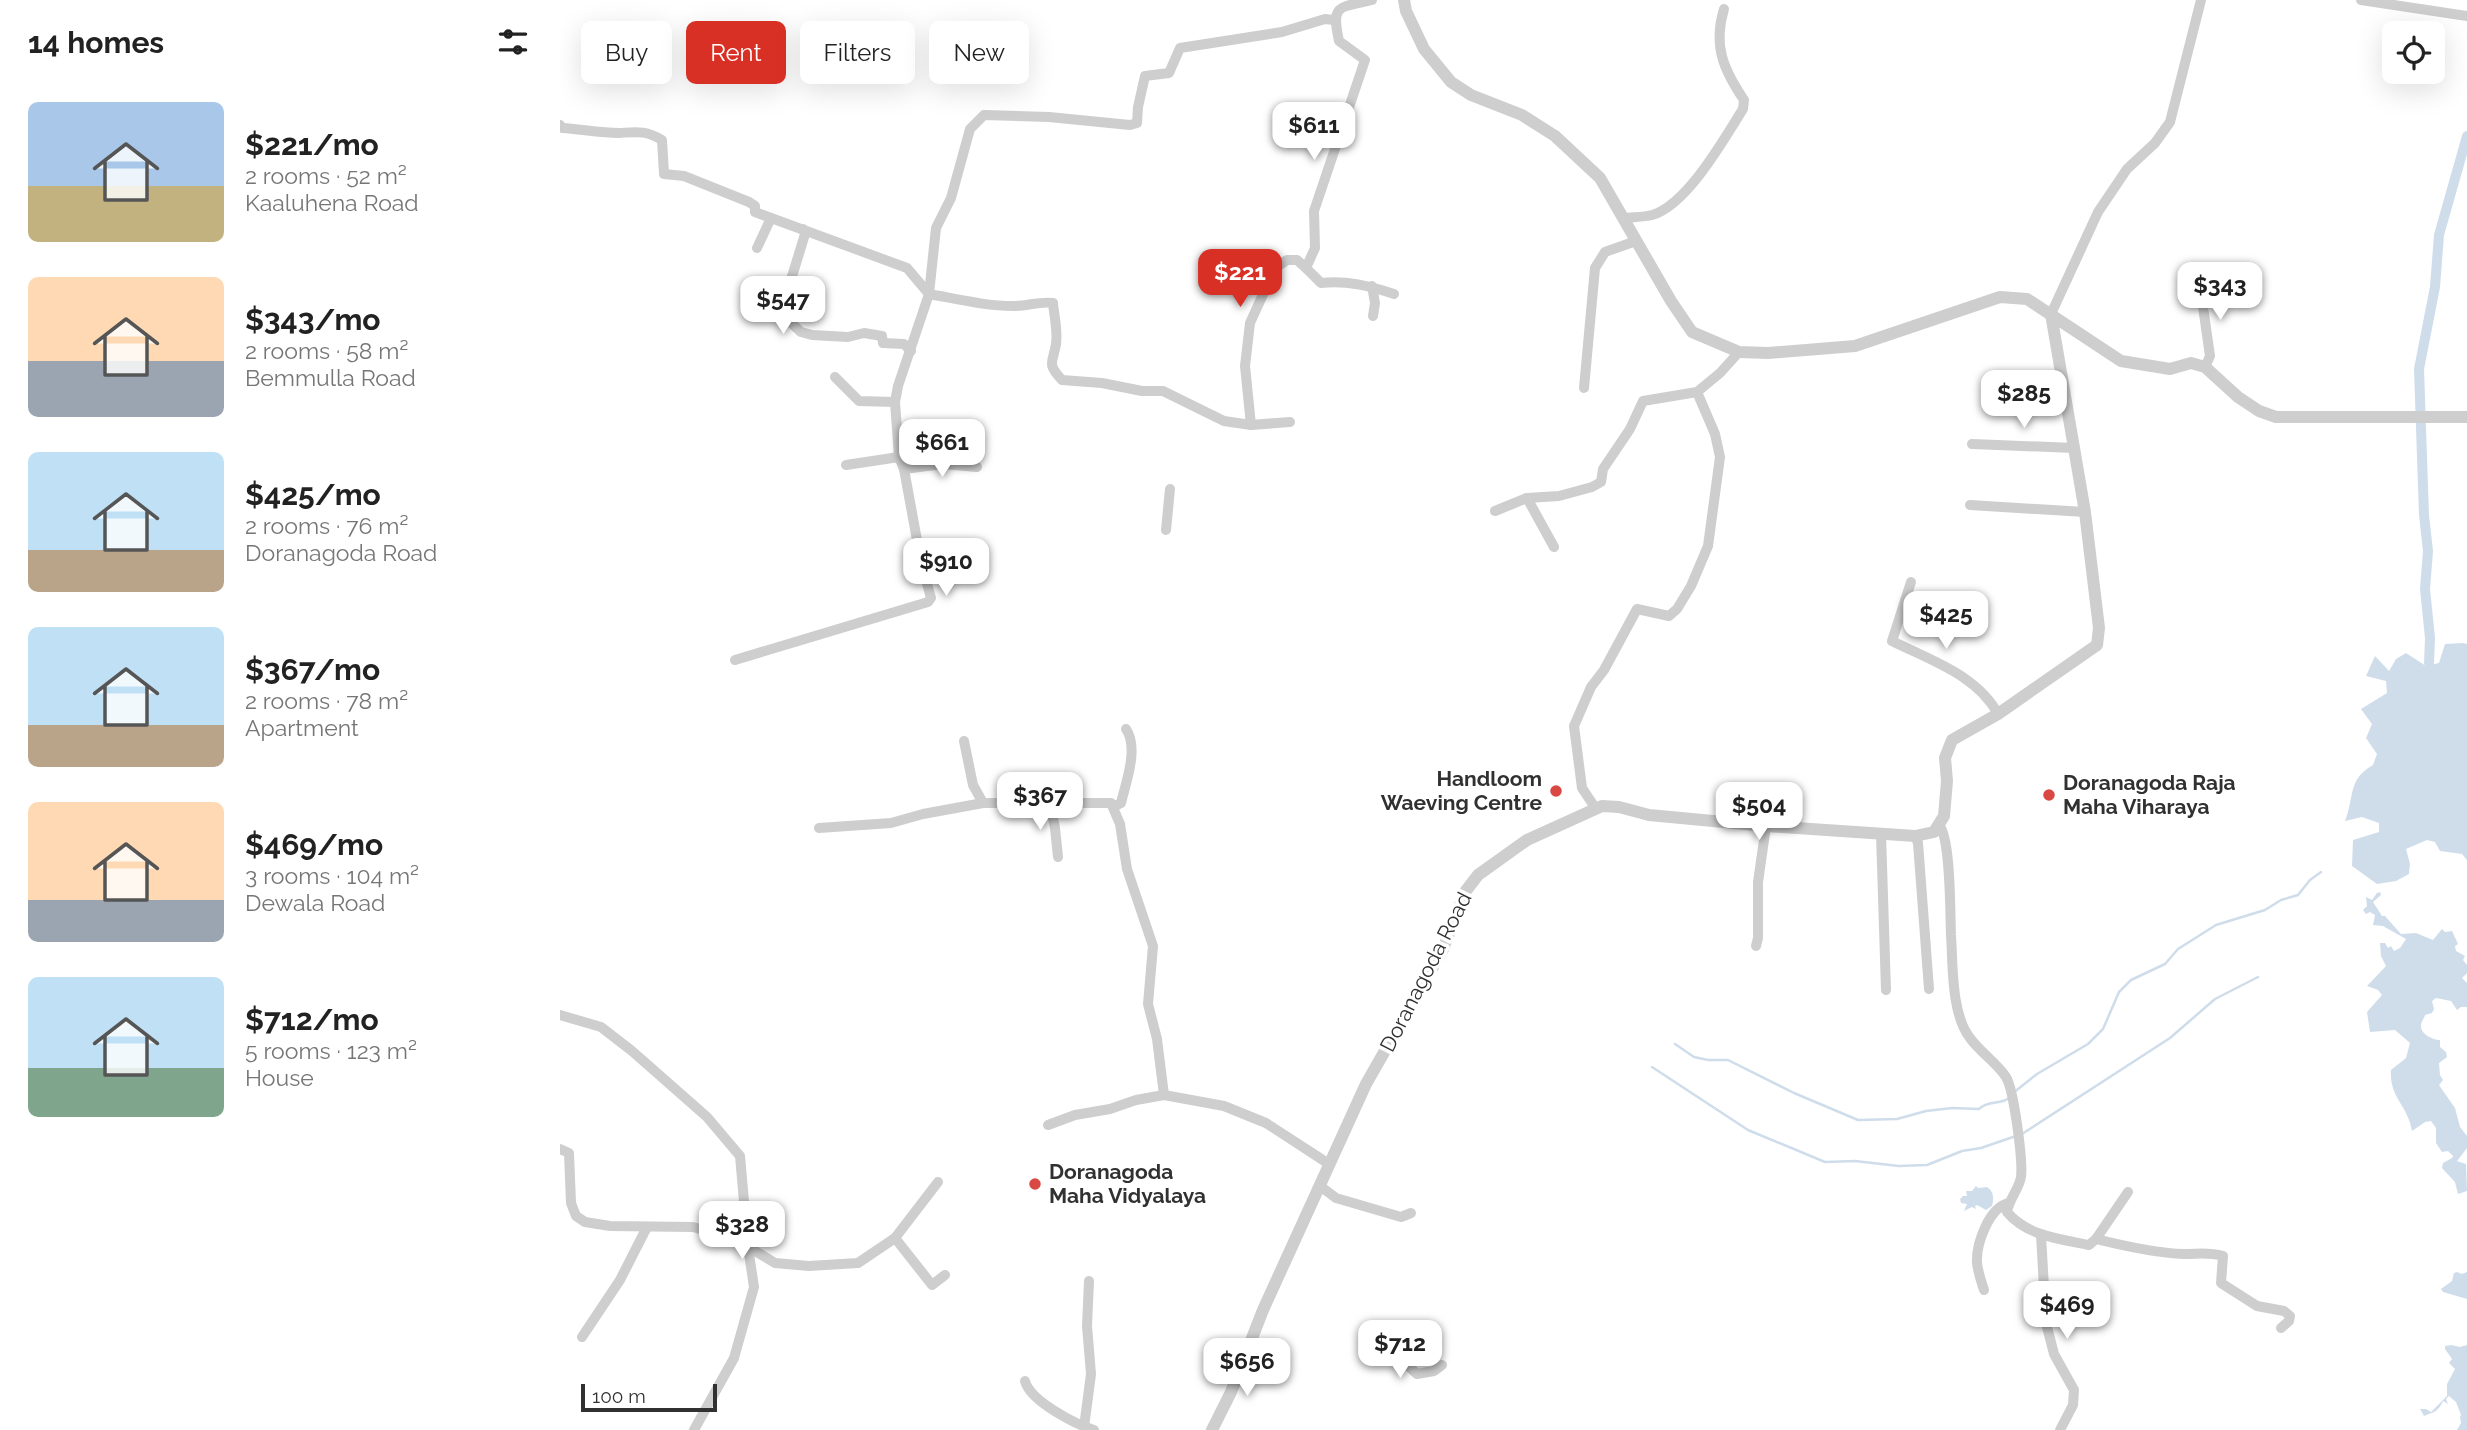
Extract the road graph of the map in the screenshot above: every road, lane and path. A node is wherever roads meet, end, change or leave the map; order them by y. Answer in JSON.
{"nodes":[{"id":1,"x":1372,"y":0,"type":"edge"},
{"id":2,"x":1404,"y":0,"type":"edge"},
{"id":3,"x":2201,"y":0,"type":"edge"},
{"id":4,"x":2361,"y":0,"type":"edge"},
{"id":5,"x":1724,"y":9,"type":"dead end"},
{"id":6,"x":2467,"y":16,"type":"edge"},
{"id":7,"x":1334,"y":20,"type":"junction"},
{"id":8,"x":560,"y":125,"type":"edge"},
{"id":9,"x":771,"y":218,"type":"junction"},
{"id":10,"x":1625,"y":218,"type":"junction"},
{"id":11,"x":803,"y":229,"type":"junction"},
{"id":12,"x":1636,"y":241,"type":"junction"},
{"id":13,"x":757,"y":248,"type":"dead end"},
{"id":14,"x":1306,"y":268,"type":"junction"},
{"id":15,"x":2204,"y":269,"type":"dead end"},
{"id":16,"x":1372,"y":286,"type":"junction"},
{"id":17,"x":929,"y":294,"type":"junction"},
{"id":18,"x":1394,"y":294,"type":"dead end"},
{"id":19,"x":2051,"y":314,"type":"junction"},
{"id":20,"x":1373,"y":316,"type":"dead end"},
{"id":21,"x":911,"y":351,"type":"junction"},
{"id":22,"x":1739,"y":352,"type":"junction"},
{"id":23,"x":2205,"y":367,"type":"junction"},
{"id":24,"x":835,"y":377,"type":"dead end"},
{"id":25,"x":1584,"y":388,"type":"dead end"},
{"id":26,"x":1697,"y":392,"type":"junction"},
{"id":27,"x":895,"y":402,"type":"junction"},
{"id":28,"x":2467,"y":417,"type":"edge"},
{"id":29,"x":1290,"y":422,"type":"dead end"},
{"id":30,"x":1251,"y":425,"type":"junction"},
{"id":31,"x":1972,"y":444,"type":"dead end"},
{"id":32,"x":2074,"y":448,"type":"junction"},
{"id":33,"x":899,"y":457,"type":"junction"},
{"id":34,"x":846,"y":465,"type":"dead end"},
{"id":35,"x":977,"y":467,"type":"dead end"},
{"id":36,"x":905,"y":469,"type":"junction"},
{"id":37,"x":1170,"y":489,"type":"dead end"},
{"id":38,"x":1527,"y":498,"type":"junction"},
{"id":39,"x":1970,"y":505,"type":"dead end"},
{"id":40,"x":1495,"y":511,"type":"dead end"},
{"id":41,"x":2085,"y":512,"type":"junction"},
{"id":42,"x":1166,"y":530,"type":"dead end"},
{"id":43,"x":1554,"y":547,"type":"dead end"},
{"id":44,"x":1911,"y":582,"type":"dead end"},
{"id":45,"x":735,"y":660,"type":"dead end"},
{"id":46,"x":1998,"y":714,"type":"junction"},
{"id":47,"x":1126,"y":729,"type":"dead end"},
{"id":48,"x":964,"y":741,"type":"dead end"},
{"id":49,"x":983,"y":803,"type":"junction"},
{"id":50,"x":1049,"y":803,"type":"junction"},
{"id":51,"x":1113,"y":807,"type":"junction"},
{"id":52,"x":1595,"y":809,"type":"junction"},
{"id":53,"x":1939,"y":825,"type":"junction"},
{"id":54,"x":1766,"y":826,"type":"junction"},
{"id":55,"x":819,"y":828,"type":"dead end"},
{"id":56,"x":1881,"y":834,"type":"junction"},
{"id":57,"x":1915,"y":836,"type":"junction"},
{"id":58,"x":1058,"y":857,"type":"dead end"},
{"id":59,"x":1756,"y":946,"type":"dead end"},
{"id":60,"x":1929,"y":989,"type":"dead end"},
{"id":61,"x":1886,"y":990,"type":"dead end"},
{"id":62,"x":560,"y":1015,"type":"edge"},
{"id":63,"x":1164,"y":1095,"type":"junction"},
{"id":64,"x":1048,"y":1125,"type":"dead end"},
{"id":65,"x":560,"y":1149,"type":"edge"},
{"id":66,"x":1329,"y":1164,"type":"junction"},
{"id":67,"x":938,"y":1182,"type":"dead end"},
{"id":68,"x":1320,"y":1186,"type":"junction"},
{"id":69,"x":2128,"y":1192,"type":"dead end"},
{"id":70,"x":2009,"y":1203,"type":"junction"},
{"id":71,"x":1411,"y":1213,"type":"dead end"},
{"id":72,"x":647,"y":1227,"type":"junction"},
{"id":73,"x":2041,"y":1235,"type":"junction"},
{"id":74,"x":895,"y":1238,"type":"junction"},
{"id":75,"x":2096,"y":1239,"type":"junction"},
{"id":76,"x":748,"y":1247,"type":"junction"},
{"id":77,"x":945,"y":1275,"type":"dead end"},
{"id":78,"x":1088,"y":1281,"type":"dead end"},
{"id":79,"x":1983,"y":1290,"type":"dead end"},
{"id":80,"x":2281,"y":1328,"type":"dead end"},
{"id":81,"x":1372,"y":1329,"type":"dead end"},
{"id":82,"x":582,"y":1337,"type":"dead end"},
{"id":83,"x":1442,"y":1365,"type":"dead end"},
{"id":84,"x":1024,"y":1381,"type":"dead end"},
{"id":85,"x":1089,"y":1428,"type":"edge"},
{"id":86,"x":694,"y":1430,"type":"edge"},
{"id":87,"x":1212,"y":1430,"type":"edge"},
{"id":88,"x":2060,"y":1430,"type":"edge"}],
"edges":[{"from":1,"to":7,"type":"street"},
{"from":2,"to":10,"type":"street"},
{"from":3,"to":19,"type":"street"},
{"from":4,"to":6,"type":"street"},
{"from":5,"to":10,"type":"street"},
{"from":7,"to":14,"type":"street"},
{"from":7,"to":17,"type":"street"},
{"from":8,"to":9,"type":"street"},
{"from":9,"to":11,"type":"street"},
{"from":9,"to":13,"type":"street"},
{"from":10,"to":12,"type":"street"},
{"from":11,"to":17,"type":"street"},
{"from":11,"to":21,"type":"street"},
{"from":12,"to":22,"type":"street"},
{"from":12,"to":25,"type":"street"},
{"from":14,"to":16,"type":"street"},
{"from":14,"to":30,"type":"street"},
{"from":15,"to":23,"type":"street"},
{"from":16,"to":18,"type":"street"},
{"from":16,"to":20,"type":"street"},
{"from":17,"to":21,"type":"street"},
{"from":17,"to":30,"type":"street"},
{"from":19,"to":22,"type":"street"},
{"from":19,"to":23,"type":"street"},
{"from":19,"to":32,"type":"street"},
{"from":21,"to":27,"type":"street"},
{"from":22,"to":26,"type":"street"},
{"from":23,"to":28,"type":"street"},
{"from":24,"to":27,"type":"street"},
{"from":26,"to":38,"type":"street"},
{"from":26,"to":52,"type":"street"},
{"from":27,"to":33,"type":"street"},
{"from":29,"to":30,"type":"street"},
{"from":31,"to":32,"type":"street"},
{"from":32,"to":41,"type":"street"},
{"from":33,"to":34,"type":"street"},
{"from":33,"to":36,"type":"street"},
{"from":35,"to":36,"type":"street"},
{"from":36,"to":45,"type":"street"},
{"from":37,"to":42,"type":"street"},
{"from":38,"to":40,"type":"street"},
{"from":38,"to":43,"type":"street"},
{"from":39,"to":41,"type":"street"},
{"from":41,"to":46,"type":"street"},
{"from":44,"to":46,"type":"street"},
{"from":46,"to":53,"type":"street"},
{"from":47,"to":51,"type":"street"},
{"from":48,"to":49,"type":"street"},
{"from":49,"to":50,"type":"street"},
{"from":49,"to":55,"type":"street"},
{"from":50,"to":51,"type":"street"},
{"from":50,"to":58,"type":"street"},
{"from":51,"to":63,"type":"street"},
{"from":52,"to":54,"type":"street","name":"Doranagoda Road"},
{"from":52,"to":66,"type":"street","name":"Doranagoda Road"},
{"from":53,"to":57,"type":"street","name":"Doranagoda Road"},
{"from":53,"to":70,"type":"street"},
{"from":54,"to":56,"type":"street","name":"Doranagoda Road"},
{"from":54,"to":59,"type":"street"},
{"from":56,"to":57,"type":"street","name":"Doranagoda Road"},
{"from":56,"to":61,"type":"street"},
{"from":57,"to":60,"type":"street"},
{"from":62,"to":76,"type":"street"},
{"from":63,"to":64,"type":"street"},
{"from":63,"to":66,"type":"street"},
{"from":65,"to":72,"type":"street"},
{"from":66,"to":68,"type":"street","name":"Doranagoda Road"},
{"from":67,"to":74,"type":"street"},
{"from":68,"to":71,"type":"street"},
{"from":68,"to":87,"type":"street","name":"Doranagoda Road"},
{"from":69,"to":75,"type":"street"},
{"from":70,"to":73,"type":"street"},
{"from":70,"to":79,"type":"street"},
{"from":72,"to":76,"type":"street"},
{"from":72,"to":82,"type":"street"},
{"from":73,"to":75,"type":"street"},
{"from":73,"to":88,"type":"street"},
{"from":74,"to":76,"type":"street"},
{"from":74,"to":77,"type":"street"},
{"from":75,"to":80,"type":"street"},
{"from":76,"to":86,"type":"street"},
{"from":78,"to":85,"type":"street"},
{"from":81,"to":83,"type":"street"},
{"from":84,"to":85,"type":"street"}]}
